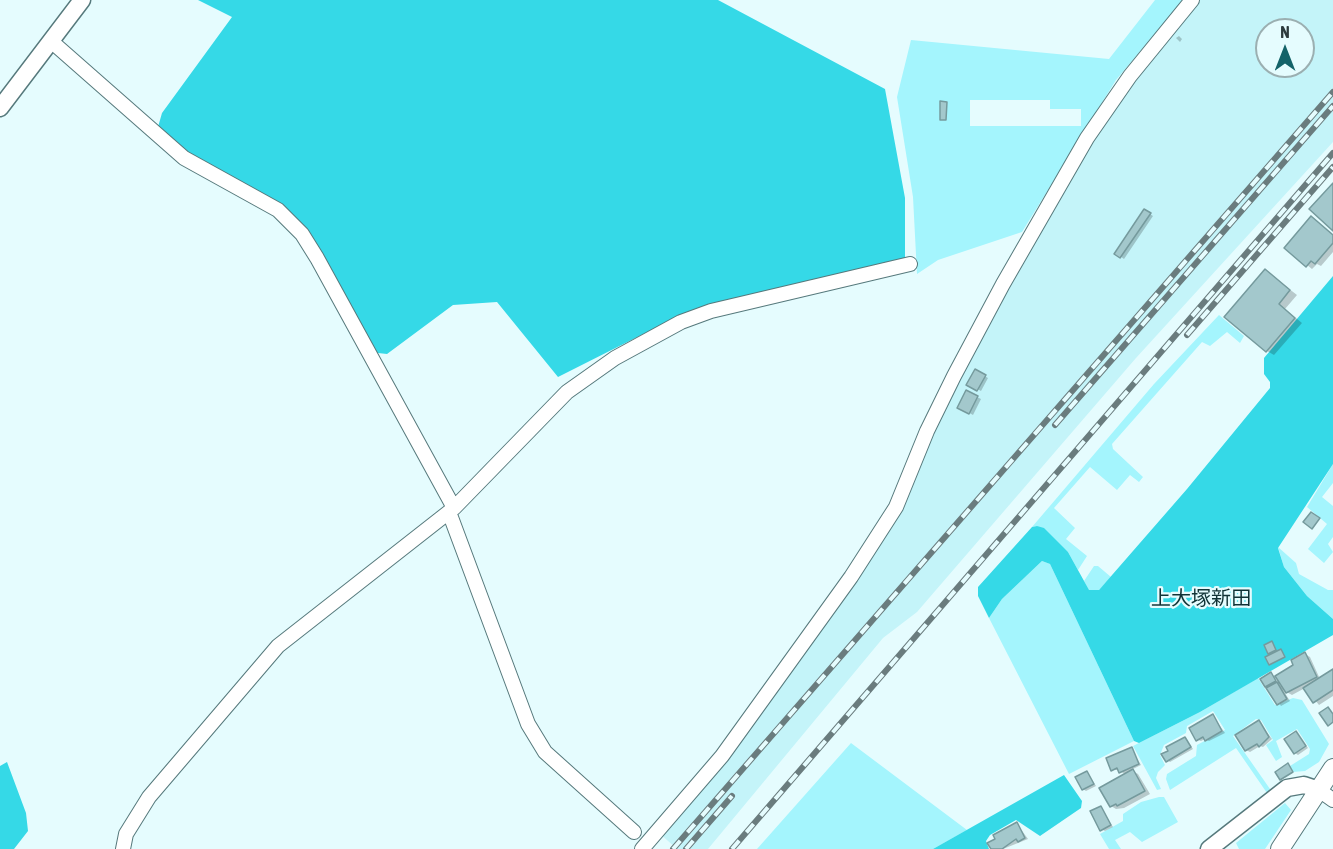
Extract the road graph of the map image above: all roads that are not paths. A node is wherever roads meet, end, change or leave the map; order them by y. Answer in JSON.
{"nodes":[{"id":1,"x":82,"y":0,"type":"edge"},
{"id":2,"x":1192,"y":0,"type":"edge"},
{"id":3,"x":51,"y":41,"type":"junction"},
{"id":4,"x":0,"y":108,"type":"edge"},
{"id":5,"x":910,"y":264,"type":"dead end"},
{"id":6,"x":452,"y":510,"type":"junction"},
{"id":7,"x":1333,"y":768,"type":"edge"},
{"id":8,"x":1326,"y":795,"type":"edge"},
{"id":9,"x":634,"y":832,"type":"dead end"},
{"id":10,"x":1284,"y":846,"type":"edge"},
{"id":11,"x":123,"y":849,"type":"edge"},
{"id":12,"x":642,"y":849,"type":"edge"},
{"id":13,"x":1209,"y":849,"type":"edge"}],
"edges":[{"from":1,"to":3,"type":"street"},
{"from":2,"to":12,"type":"street"},
{"from":3,"to":4,"type":"street"},
{"from":3,"to":6,"type":"street"},
{"from":5,"to":6,"type":"street"},
{"from":6,"to":9,"type":"street"},
{"from":6,"to":11,"type":"street"},
{"from":7,"to":8,"type":"main road"},
{"from":8,"to":10,"type":"main road"},
{"from":8,"to":13,"type":"street"}]}
